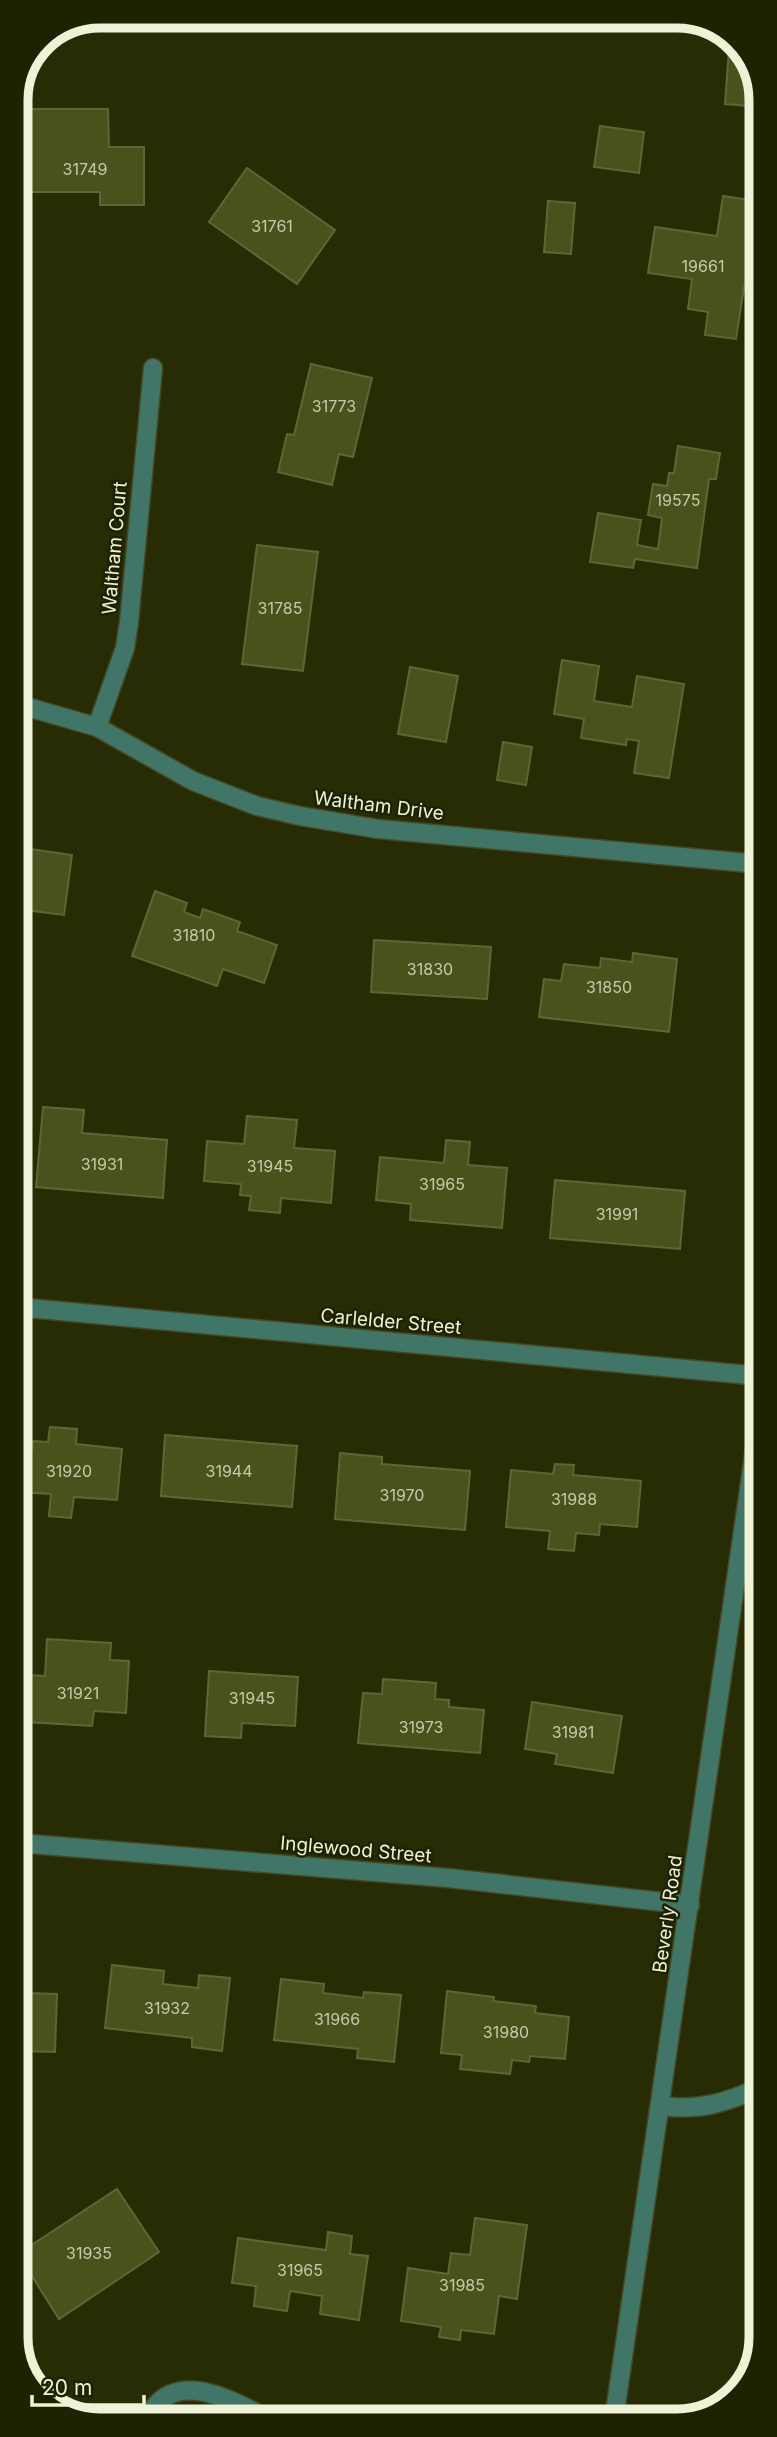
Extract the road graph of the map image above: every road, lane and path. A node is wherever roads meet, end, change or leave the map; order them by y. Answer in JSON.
{"nodes":[{"id":1,"x":153,"y":368,"type":"dead end"},
{"id":2,"x":28,"y":707,"type":"edge"},
{"id":3,"x":97,"y":727,"type":"junction"},
{"id":4,"x":749,"y":863,"type":"edge"},
{"id":5,"x":28,"y":1308,"type":"edge"},
{"id":6,"x":749,"y":1375,"type":"edge"},
{"id":7,"x":749,"y":1491,"type":"edge"},
{"id":8,"x":28,"y":1844,"type":"edge"},
{"id":9,"x":690,"y":1905,"type":"junction"},
{"id":10,"x":749,"y":2092,"type":"edge"},
{"id":11,"x":660,"y":2106,"type":"junction"},
{"id":12,"x":152,"y":2409,"type":"edge"},
{"id":13,"x":250,"y":2409,"type":"edge"},
{"id":14,"x":615,"y":2409,"type":"edge"}],
"edges":[{"from":1,"to":3,"type":"street","name":"Waltham Court"},
{"from":2,"to":3,"type":"street","name":"Waltham Drive"},
{"from":3,"to":4,"type":"street","name":"Waltham Drive"},
{"from":5,"to":6,"type":"street","name":"Carlelder Street"},
{"from":7,"to":9,"type":"street","name":"Beverly Road"},
{"from":8,"to":9,"type":"street","name":"Inglewood Street"},
{"from":9,"to":11,"type":"street","name":"Beverly Road"},
{"from":10,"to":11,"type":"street"},
{"from":11,"to":14,"type":"street","name":"Beverly Road"},
{"from":12,"to":13,"type":"street"}]}
